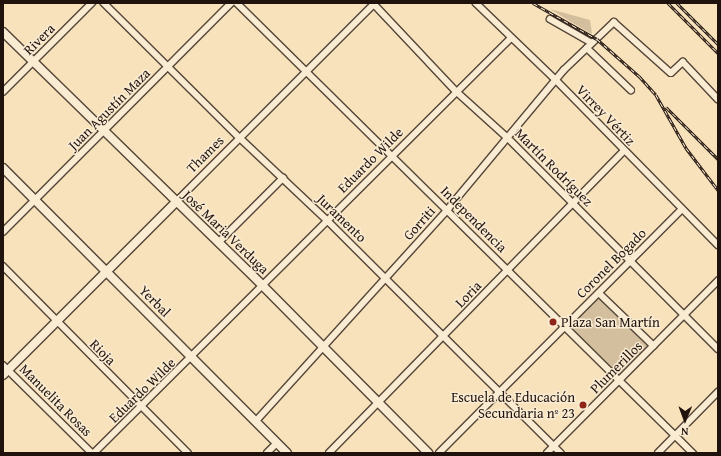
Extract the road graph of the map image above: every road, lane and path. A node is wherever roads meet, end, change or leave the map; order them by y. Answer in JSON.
{"nodes":[{"id":1,"x":92,"y":3,"type":"edge"},
{"id":2,"x":104,"y":3,"type":"edge"},
{"id":3,"x":231,"y":3,"type":"edge"},
{"id":4,"x":237,"y":3,"type":"edge"},
{"id":5,"x":374,"y":3,"type":"edge"},
{"id":6,"x":476,"y":3,"type":"edge"},
{"id":7,"x":550,"y":19,"type":"dead end"},
{"id":8,"x":3,"y":32,"type":"edge"},
{"id":9,"x":511,"y":38,"type":"junction"},
{"id":10,"x":589,"y":45,"type":"junction"},
{"id":11,"x":33,"y":62,"type":"junction"},
{"id":12,"x":168,"y":67,"type":"junction"},
{"id":13,"x":307,"y":71,"type":"junction"},
{"id":14,"x":557,"y":81,"type":"junction"},
{"id":15,"x":631,"y":90,"type":"dead end"},
{"id":16,"x":456,"y":91,"type":"junction"},
{"id":17,"x":3,"y":92,"type":"edge"},
{"id":18,"x":718,"y":99,"type":"edge"},
{"id":19,"x":103,"y":132,"type":"junction"},
{"id":20,"x":240,"y":138,"type":"junction"},
{"id":21,"x":508,"y":138,"type":"junction"},
{"id":22,"x":624,"y":151,"type":"junction"},
{"id":23,"x":392,"y":155,"type":"junction"},
{"id":24,"x":3,"y":168,"type":"edge"},
{"id":25,"x":283,"y":178,"type":"junction"},
{"id":26,"x":35,"y":200,"type":"junction"},
{"id":27,"x":176,"y":202,"type":"junction"},
{"id":28,"x":573,"y":203,"type":"junction"},
{"id":29,"x":682,"y":209,"type":"junction"},
{"id":30,"x":448,"y":210,"type":"junction"},
{"id":31,"x":327,"y":220,"type":"junction"},
{"id":32,"x":3,"y":232,"type":"edge"},
{"id":33,"x":218,"y":243,"type":"junction"},
{"id":34,"x":718,"y":245,"type":"edge"},
{"id":35,"x":630,"y":260,"type":"junction"},
{"id":36,"x":3,"y":266,"type":"edge"},
{"id":37,"x":106,"y":270,"type":"junction"},
{"id":38,"x":508,"y":270,"type":"junction"},
{"id":39,"x":386,"y":278,"type":"junction"},
{"id":40,"x":718,"y":281,"type":"edge"},
{"id":41,"x":263,"y":286,"type":"junction"},
{"id":42,"x":599,"y":293,"type":"junction"},
{"id":43,"x":684,"y":317,"type":"junction"},
{"id":44,"x":56,"y":322,"type":"junction"},
{"id":45,"x":563,"y":326,"type":"junction"},
{"id":46,"x":443,"y":336,"type":"junction"},
{"id":47,"x":323,"y":346,"type":"junction"},
{"id":48,"x":654,"y":346,"type":"junction"},
{"id":49,"x":718,"y":349,"type":"edge"},
{"id":50,"x":192,"y":357,"type":"junction"},
{"id":51,"x":5,"y":370,"type":"edge"},
{"id":52,"x":619,"y":380,"type":"junction"},
{"id":53,"x":499,"y":392,"type":"junction"},
{"id":54,"x":718,"y":392,"type":"edge"},
{"id":55,"x":378,"y":403,"type":"junction"},
{"id":56,"x":142,"y":407,"type":"junction"},
{"id":57,"x":256,"y":421,"type":"junction"},
{"id":58,"x":676,"y":435,"type":"junction"},
{"id":59,"x":277,"y":443,"type":"junction"},
{"id":60,"x":554,"y":446,"type":"junction"},
{"id":61,"x":93,"y":453,"type":"edge"},
{"id":62,"x":188,"y":453,"type":"edge"},
{"id":63,"x":267,"y":453,"type":"edge"},
{"id":64,"x":287,"y":453,"type":"edge"},
{"id":65,"x":329,"y":453,"type":"edge"},
{"id":66,"x":428,"y":453,"type":"edge"},
{"id":67,"x":438,"y":453,"type":"edge"},
{"id":68,"x":547,"y":453,"type":"edge"},
{"id":69,"x":561,"y":453,"type":"edge"},
{"id":70,"x":658,"y":453,"type":"edge"},
{"id":71,"x":693,"y":453,"type":"edge"}],
"edges":[{"from":1,"to":11,"type":"street","name":"Rivera"},
{"from":2,"to":12,"type":"street","name":"Juramento"},
{"from":3,"to":12,"type":"street","name":"Juan Agustín Maza"},
{"from":4,"to":13,"type":"street","name":"Independencia"},
{"from":5,"to":13,"type":"street","name":"Thames"},
{"from":5,"to":16,"type":"street","name":"Martín Rodríguez"},
{"from":6,"to":9,"type":"street","name":"Virrey Vértiz"},
{"from":7,"to":10,"type":"street"},
{"from":8,"to":11,"type":"street","name":"José Maria Verduga"},
{"from":9,"to":14,"type":"street","name":"Virrey Vértiz"},
{"from":9,"to":16,"type":"street","name":"Eduardo Wilde"},
{"from":10,"to":14,"type":"street","name":"Gorriti"},
{"from":10,"to":15,"type":"street"},
{"from":10,"to":18,"type":"street","name":"Gorriti"},
{"from":11,"to":17,"type":"street","name":"Rivera"},
{"from":11,"to":19,"type":"street","name":"José Maria Verduga"},
{"from":12,"to":19,"type":"street","name":"Juan Agustín Maza"},
{"from":12,"to":20,"type":"street","name":"Juramento"},
{"from":13,"to":20,"type":"street","name":"Thames"},
{"from":13,"to":23,"type":"street","name":"Independencia"},
{"from":14,"to":21,"type":"street","name":"Gorriti"},
{"from":14,"to":22,"type":"street","name":"Virrey Vértiz"},
{"from":16,"to":21,"type":"street","name":"Martín Rodríguez"},
{"from":16,"to":23,"type":"street","name":"Eduardo Wilde"},
{"from":19,"to":26,"type":"street","name":"Juan Agustín Maza"},
{"from":19,"to":27,"type":"street","name":"José Maria Verduga"},
{"from":20,"to":25,"type":"street","name":"Juramento"},
{"from":20,"to":27,"type":"street","name":"Thames"},
{"from":21,"to":28,"type":"street","name":"Martín Rodríguez"},
{"from":21,"to":30,"type":"street","name":"Gorriti"},
{"from":22,"to":28,"type":"street","name":"Loria"},
{"from":22,"to":29,"type":"street","name":"Virrey Vértiz"},
{"from":23,"to":30,"type":"street","name":"Independencia"},
{"from":23,"to":31,"type":"street","name":"Eduardo Wilde"},
{"from":24,"to":26,"type":"street","name":"Yerbal"},
{"from":25,"to":31,"type":"street","name":"Juramento"},
{"from":25,"to":33,"type":"street"},
{"from":26,"to":32,"type":"street","name":"Juan Agustín Maza"},
{"from":26,"to":37,"type":"street","name":"Yerbal"},
{"from":27,"to":33,"type":"street","name":"José Maria Verduga"},
{"from":27,"to":37,"type":"street","name":"Thames"},
{"from":28,"to":35,"type":"street","name":"Martín Rodríguez"},
{"from":28,"to":38,"type":"street","name":"Loria"},
{"from":29,"to":34,"type":"street","name":"Virrey Vértiz"},
{"from":29,"to":35,"type":"street","name":"Coronel Bogado"},
{"from":30,"to":38,"type":"street","name":"Independencia"},
{"from":30,"to":39,"type":"street","name":"Gorriti"},
{"from":31,"to":39,"type":"street","name":"Juramento"},
{"from":31,"to":41,"type":"street","name":"Eduardo Wilde"},
{"from":33,"to":41,"type":"street","name":"José Maria Verduga"},
{"from":35,"to":42,"type":"street","name":"Coronel Bogado"},
{"from":35,"to":43,"type":"street","name":"Martín Rodríguez"},
{"from":36,"to":44,"type":"street","name":"Rioja"},
{"from":37,"to":44,"type":"street","name":"Thames"},
{"from":37,"to":50,"type":"street","name":"Yerbal"},
{"from":38,"to":45,"type":"street","name":"Independencia"},
{"from":38,"to":46,"type":"street","name":"Loria"},
{"from":39,"to":46,"type":"street","name":"Juramento"},
{"from":39,"to":47,"type":"street","name":"Gorriti"},
{"from":40,"to":43,"type":"street","name":"Plumerillos"},
{"from":41,"to":47,"type":"street","name":"José Maria Verduga"},
{"from":41,"to":50,"type":"street","name":"Eduardo Wilde"},
{"from":42,"to":45,"type":"street","name":"Coronel Bogado"},
{"from":42,"to":48,"type":"street"},
{"from":43,"to":48,"type":"street","name":"Plumerillos"},
{"from":43,"to":49,"type":"street","name":"Martín Rodríguez"},
{"from":44,"to":51,"type":"street","name":"Thames"},
{"from":44,"to":56,"type":"street","name":"Rioja"},
{"from":45,"to":52,"type":"street","name":"Independencia"},
{"from":45,"to":53,"type":"street","name":"Coronel Bogado"},
{"from":46,"to":53,"type":"street","name":"Juramento"},
{"from":46,"to":55,"type":"street","name":"Loria"},
{"from":47,"to":55,"type":"street","name":"José Maria Verduga"},
{"from":47,"to":57,"type":"street","name":"Gorriti"},
{"from":48,"to":52,"type":"street","name":"Plumerillos"},
{"from":50,"to":56,"type":"street","name":"Eduardo Wilde"},
{"from":50,"to":57,"type":"street","name":"Yerbal"},
{"from":51,"to":61,"type":"street","name":"Manuelita Rosas"},
{"from":52,"to":58,"type":"street","name":"Independencia"},
{"from":52,"to":60,"type":"street","name":"Plumerillos"},
{"from":53,"to":60,"type":"street","name":"Juramento"},
{"from":53,"to":67,"type":"street","name":"Coronel Bogado"},
{"from":54,"to":58,"type":"street"},
{"from":55,"to":65,"type":"street","name":"Loria"},
{"from":55,"to":66,"type":"street","name":"José Maria Verduga"},
{"from":56,"to":61,"type":"street","name":"Eduardo Wilde"},
{"from":56,"to":62,"type":"street","name":"Rioja"},
{"from":57,"to":59,"type":"street","name":"Yerbal"},
{"from":58,"to":70,"type":"street"},
{"from":58,"to":71,"type":"street","name":"Independencia"},
{"from":59,"to":63,"type":"street"},
{"from":59,"to":64,"type":"street","name":"Yerbal"},
{"from":60,"to":68,"type":"street","name":"Plumerillos"},
{"from":60,"to":69,"type":"street","name":"Juramento"}]}
